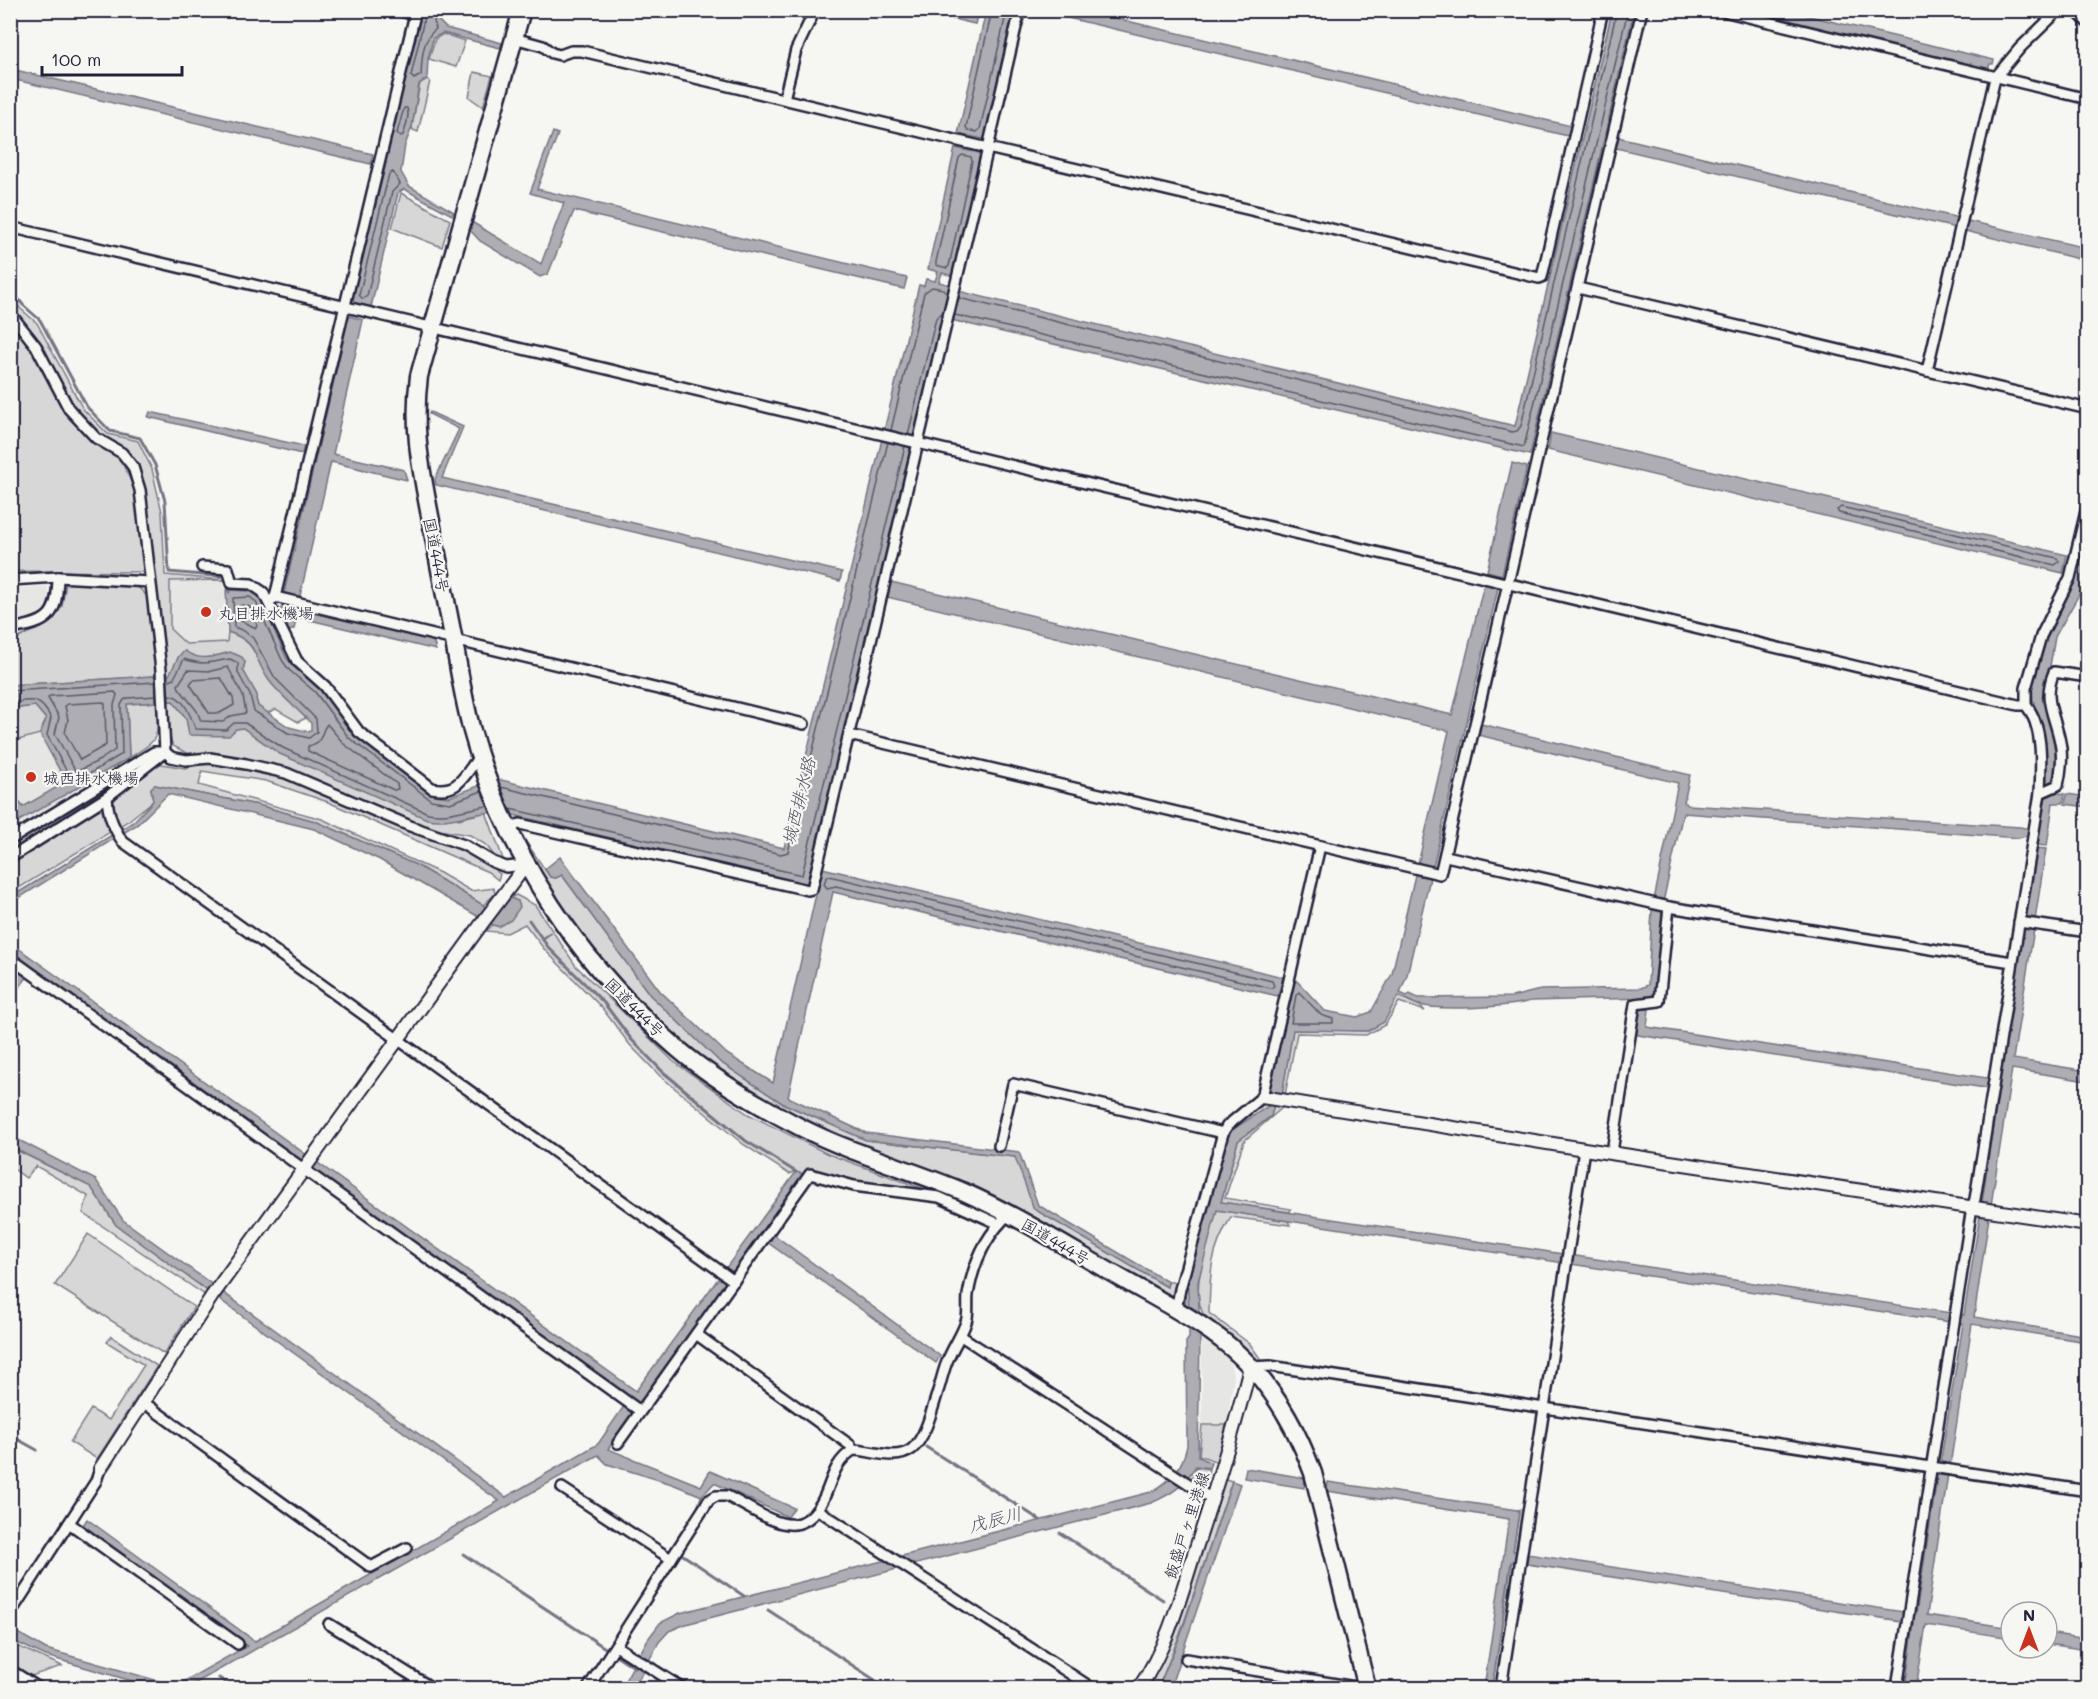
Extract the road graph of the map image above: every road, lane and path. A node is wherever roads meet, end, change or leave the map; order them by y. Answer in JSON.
{"nodes":[{"id":1,"x":397,"y":10,"type":"edge"},
{"id":2,"x":522,"y":10,"type":"edge"},
{"id":3,"x":814,"y":10,"type":"edge"},
{"id":4,"x":1020,"y":10,"type":"edge"},
{"id":5,"x":1603,"y":10,"type":"edge"},
{"id":6,"x":1642,"y":10,"type":"edge"},
{"id":7,"x":1719,"y":10,"type":"edge"},
{"id":8,"x":2059,"y":10,"type":"edge"},
{"id":9,"x":2075,"y":10,"type":"edge"},
{"id":10,"x":416,"y":13,"type":"edge"},
{"id":11,"x":1757,"y":15,"type":"edge"},
{"id":12,"x":2088,"y":23,"type":"edge"},
{"id":13,"x":514,"y":38,"type":"junction"},
{"id":14,"x":1995,"y":78,"type":"junction"},
{"id":15,"x":784,"y":99,"type":"junction"},
{"id":16,"x":2088,"y":99,"type":"edge"},
{"id":17,"x":988,"y":148,"type":"junction"},
{"id":18,"x":10,"y":227,"type":"edge"},
{"id":19,"x":1578,"y":288,"type":"junction"},
{"id":20,"x":344,"y":307,"type":"junction"},
{"id":21,"x":10,"y":313,"type":"edge"},
{"id":22,"x":432,"y":327,"type":"junction"},
{"id":23,"x":1927,"y":371,"type":"junction"},
{"id":24,"x":2088,"y":409,"type":"edge"},
{"id":25,"x":916,"y":443,"type":"junction"},
{"id":26,"x":2088,"y":503,"type":"edge"},
{"id":27,"x":202,"y":567,"type":"dead end"},
{"id":28,"x":58,"y":577,"type":"junction"},
{"id":29,"x":10,"y":580,"type":"edge"},
{"id":30,"x":150,"y":582,"type":"junction"},
{"id":31,"x":1509,"y":584,"type":"junction"},
{"id":32,"x":272,"y":600,"type":"junction"},
{"id":33,"x":10,"y":629,"type":"edge"},
{"id":34,"x":454,"y":640,"type":"junction"},
{"id":35,"x":2088,"y":677,"type":"edge"},
{"id":36,"x":2026,"y":705,"type":"junction"},
{"id":37,"x":804,"y":724,"type":"dead end"},
{"id":38,"x":849,"y":735,"type":"junction"},
{"id":39,"x":165,"y":752,"type":"junction"},
{"id":40,"x":482,"y":763,"type":"junction"},
{"id":41,"x":2047,"y":791,"type":"junction"},
{"id":42,"x":107,"y":797,"type":"junction"},
{"id":43,"x":507,"y":824,"type":"junction"},
{"id":44,"x":10,"y":840,"type":"edge"},
{"id":45,"x":1320,"y":846,"type":"junction"},
{"id":46,"x":1446,"y":856,"type":"junction"},
{"id":47,"x":10,"y":858,"type":"edge"},
{"id":48,"x":526,"y":865,"type":"junction"},
{"id":49,"x":1669,"y":908,"type":"junction"},
{"id":50,"x":2025,"y":923,"type":"junction"},
{"id":51,"x":2088,"y":932,"type":"edge"},
{"id":52,"x":10,"y":958,"type":"edge"},
{"id":53,"x":2012,"y":962,"type":"junction"},
{"id":54,"x":397,"y":1040,"type":"junction"},
{"id":55,"x":1262,"y":1097,"type":"junction"},
{"id":56,"x":1223,"y":1133,"type":"junction"},
{"id":57,"x":999,"y":1146,"type":"dead end"},
{"id":58,"x":1584,"y":1149,"type":"junction"},
{"id":59,"x":1612,"y":1152,"type":"junction"},
{"id":60,"x":304,"y":1168,"type":"junction"},
{"id":61,"x":1972,"y":1207,"type":"junction"},
{"id":62,"x":1004,"y":1219,"type":"junction"},
{"id":63,"x":2088,"y":1225,"type":"edge"},
{"id":64,"x":734,"y":1281,"type":"junction"},
{"id":65,"x":1176,"y":1310,"type":"junction"},
{"id":66,"x":696,"y":1334,"type":"junction"},
{"id":67,"x":961,"y":1336,"type":"junction"},
{"id":68,"x":1250,"y":1367,"type":"junction"},
{"id":69,"x":143,"y":1402,"type":"junction"},
{"id":70,"x":1544,"y":1408,"type":"junction"},
{"id":71,"x":640,"y":1411,"type":"junction"},
{"id":72,"x":618,"y":1443,"type":"dead end"},
{"id":73,"x":853,"y":1450,"type":"junction"},
{"id":74,"x":1932,"y":1467,"type":"junction"},
{"id":75,"x":100,"y":1469,"type":"joint"},
{"id":76,"x":562,"y":1488,"type":"dead end"},
{"id":77,"x":2088,"y":1491,"type":"edge"},
{"id":78,"x":1212,"y":1499,"type":"junction"},
{"id":79,"x":818,"y":1510,"type":"junction"},
{"id":80,"x":69,"y":1523,"type":"junction"},
{"id":81,"x":407,"y":1548,"type":"dead end"},
{"id":82,"x":671,"y":1559,"type":"junction"},
{"id":83,"x":10,"y":1614,"type":"edge"},
{"id":84,"x":328,"y":1624,"type":"dead end"},
{"id":85,"x":238,"y":1644,"type":"dead end"},
{"id":86,"x":613,"y":1650,"type":"junction"},
{"id":87,"x":1186,"y":1659,"type":"dead end"},
{"id":88,"x":10,"y":1670,"type":"edge"},
{"id":89,"x":39,"y":1689,"type":"edge"},
{"id":90,"x":432,"y":1689,"type":"edge"},
{"id":91,"x":588,"y":1689,"type":"edge"},
{"id":92,"x":682,"y":1689,"type":"edge"},
{"id":93,"x":1092,"y":1689,"type":"edge"},
{"id":94,"x":1139,"y":1689,"type":"edge"},
{"id":95,"x":1362,"y":1689,"type":"edge"},
{"id":96,"x":1367,"y":1689,"type":"edge"},
{"id":97,"x":1501,"y":1689,"type":"edge"},
{"id":98,"x":1897,"y":1689,"type":"edge"}],
"edges":[{"from":1,"to":10,"type":"street"},
{"from":2,"to":13,"type":"highway","name":"国道444号"},
{"from":3,"to":15,"type":"street"},
{"from":4,"to":17,"type":"street"},
{"from":5,"to":17,"type":"street"},
{"from":6,"to":19,"type":"street"},
{"from":7,"to":11,"type":"street"},
{"from":8,"to":14,"type":"street"},
{"from":9,"to":12,"type":"street"},
{"from":10,"to":20,"type":"street"},
{"from":11,"to":14,"type":"street"},
{"from":13,"to":15,"type":"street"},
{"from":13,"to":22,"type":"highway","name":"国道444号"},
{"from":14,"to":16,"type":"street"},
{"from":14,"to":23,"type":"street"},
{"from":15,"to":17,"type":"street"},
{"from":17,"to":25,"type":"street"},
{"from":18,"to":20,"type":"street"},
{"from":19,"to":23,"type":"street"},
{"from":19,"to":31,"type":"street"},
{"from":20,"to":22,"type":"street"},
{"from":20,"to":32,"type":"street"},
{"from":21,"to":30,"type":"street"},
{"from":22,"to":25,"type":"street"},
{"from":22,"to":34,"type":"highway","name":"国道444号"},
{"from":23,"to":24,"type":"street"},
{"from":25,"to":31,"type":"street"},
{"from":25,"to":38,"type":"street"},
{"from":26,"to":36,"type":"street"},
{"from":27,"to":32,"type":"street"},
{"from":28,"to":29,"type":"street"},
{"from":28,"to":30,"type":"street"},
{"from":28,"to":33,"type":"street"},
{"from":30,"to":39,"type":"street"},
{"from":31,"to":36,"type":"street"},
{"from":31,"to":46,"type":"street"},
{"from":32,"to":34,"type":"street"},
{"from":32,"to":40,"type":"street"},
{"from":34,"to":37,"type":"street"},
{"from":34,"to":40,"type":"highway","name":"国道444号"},
{"from":35,"to":41,"type":"street"},
{"from":36,"to":41,"type":"street"},
{"from":38,"to":43,"type":"street"},
{"from":38,"to":45,"type":"street"},
{"from":39,"to":42,"type":"street"},
{"from":39,"to":44,"type":"street"},
{"from":39,"to":48,"type":"street"},
{"from":40,"to":43,"type":"highway","name":"国道444号"},
{"from":41,"to":50,"type":"street"},
{"from":42,"to":47,"type":"street"},
{"from":42,"to":54,"type":"street"},
{"from":43,"to":48,"type":"highway","name":"国道444号"},
{"from":45,"to":46,"type":"street"},
{"from":45,"to":55,"type":"street"},
{"from":46,"to":49,"type":"street"},
{"from":48,"to":54,"type":"street"},
{"from":48,"to":62,"type":"highway","name":"国道444号"},
{"from":49,"to":53,"type":"street"},
{"from":49,"to":59,"type":"street"},
{"from":50,"to":51,"type":"street"},
{"from":50,"to":53,"type":"street"},
{"from":52,"to":60,"type":"street"},
{"from":53,"to":61,"type":"street"},
{"from":54,"to":60,"type":"street"},
{"from":54,"to":64,"type":"street"},
{"from":55,"to":56,"type":"street"},
{"from":55,"to":58,"type":"street"},
{"from":56,"to":57,"type":"street"},
{"from":56,"to":65,"type":"street"},
{"from":58,"to":59,"type":"street"},
{"from":58,"to":70,"type":"street"},
{"from":59,"to":61,"type":"street"},
{"from":60,"to":69,"type":"street"},
{"from":60,"to":71,"type":"street"},
{"from":61,"to":63,"type":"street"},
{"from":61,"to":74,"type":"street"},
{"from":62,"to":64,"type":"street"},
{"from":62,"to":65,"type":"highway","name":"国道444号"},
{"from":62,"to":67,"type":"street"},
{"from":64,"to":66,"type":"street"},
{"from":65,"to":68,"type":"highway","name":"国道444号"},
{"from":66,"to":71,"type":"street"},
{"from":66,"to":73,"type":"street"},
{"from":67,"to":73,"type":"street"},
{"from":67,"to":78,"type":"street"},
{"from":68,"to":70,"type":"street"},
{"from":68,"to":78,"type":"street","name":"飯盛戸ヶ里港線"},
{"from":68,"to":96,"type":"highway","name":"国道444号"},
{"from":69,"to":75,"type":"street"},
{"from":69,"to":81,"type":"street"},
{"from":70,"to":74,"type":"street"},
{"from":70,"to":97,"type":"street"},
{"from":71,"to":72,"type":"street"},
{"from":73,"to":79,"type":"street"},
{"from":74,"to":77,"type":"street"},
{"from":74,"to":98,"type":"street"},
{"from":75,"to":80,"type":"street"},
{"from":76,"to":82,"type":"street"},
{"from":78,"to":94,"type":"street","name":"飯盛戸ヶ里港線"},
{"from":79,"to":82,"type":"street"},
{"from":79,"to":93,"type":"street"},
{"from":80,"to":83,"type":"street"},
{"from":80,"to":85,"type":"street"},
{"from":82,"to":86,"type":"street"},
{"from":84,"to":90,"type":"street"},
{"from":86,"to":91,"type":"street"},
{"from":86,"to":92,"type":"street"},
{"from":87,"to":95,"type":"street"},
{"from":88,"to":89,"type":"street"}]}
